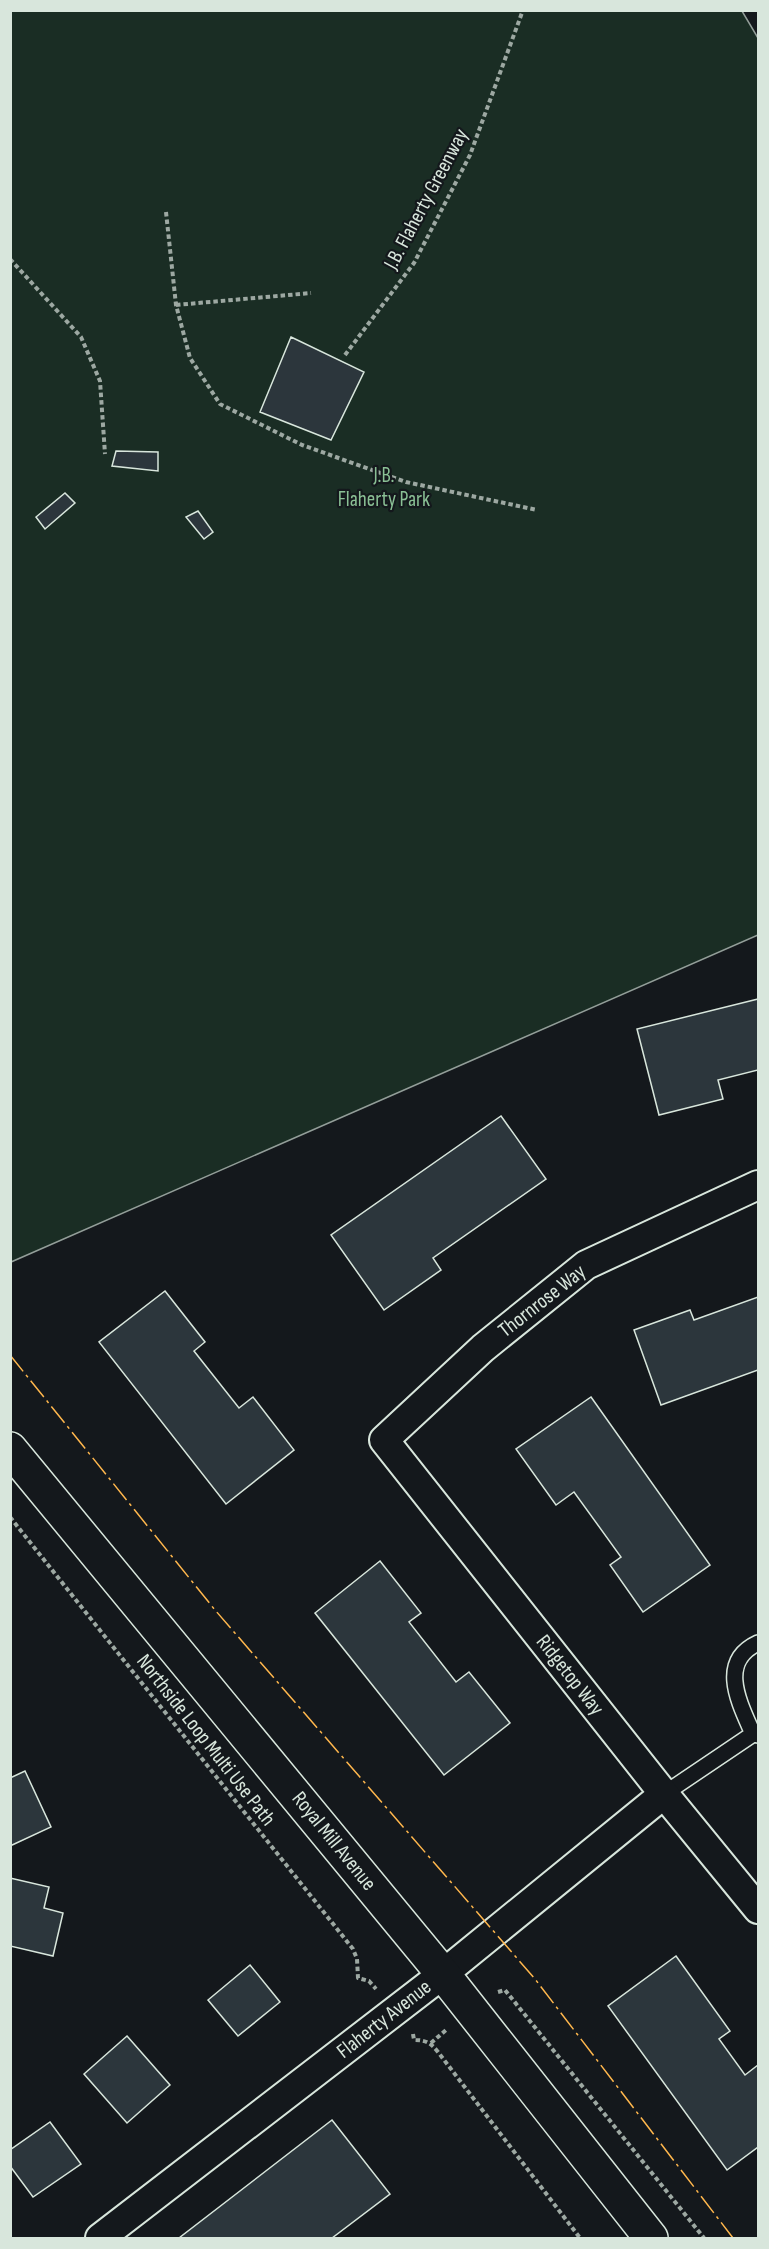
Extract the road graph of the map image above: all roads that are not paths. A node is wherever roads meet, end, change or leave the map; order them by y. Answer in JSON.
{"nodes":[{"id":1,"x":759,"y":1185,"type":"edge"},
{"id":2,"x":384,"y":1440,"type":"joint"},
{"id":3,"x":10,"y":1449,"type":"edge"},
{"id":4,"x":759,"y":1643,"type":"edge"},
{"id":5,"x":756,"y":1735,"type":"edge"},
{"id":6,"x":664,"y":1794,"type":"junction"},
{"id":7,"x":759,"y":1909,"type":"edge"},
{"id":8,"x":443,"y":1974,"type":"junction"},
{"id":9,"x":648,"y":2237,"type":"edge"},
{"id":10,"x":100,"y":2238,"type":"edge"}],
"edges":[{"from":1,"to":2,"type":"street","name":"Thornrose Way"},
{"from":2,"to":6,"type":"street","name":"Ridgetop Way"},
{"from":3,"to":8,"type":"main road","name":"Royal Mill Avenue"},
{"from":4,"to":5,"type":"lane"},
{"from":5,"to":6,"type":"lane"},
{"from":6,"to":7,"type":"street","name":"Ridgetop Way"},
{"from":6,"to":8,"type":"street","name":"Flaherty Avenue"},
{"from":8,"to":9,"type":"main road","name":"Royal Mill Avenue"},
{"from":8,"to":10,"type":"street","name":"Flaherty Avenue"}]}
